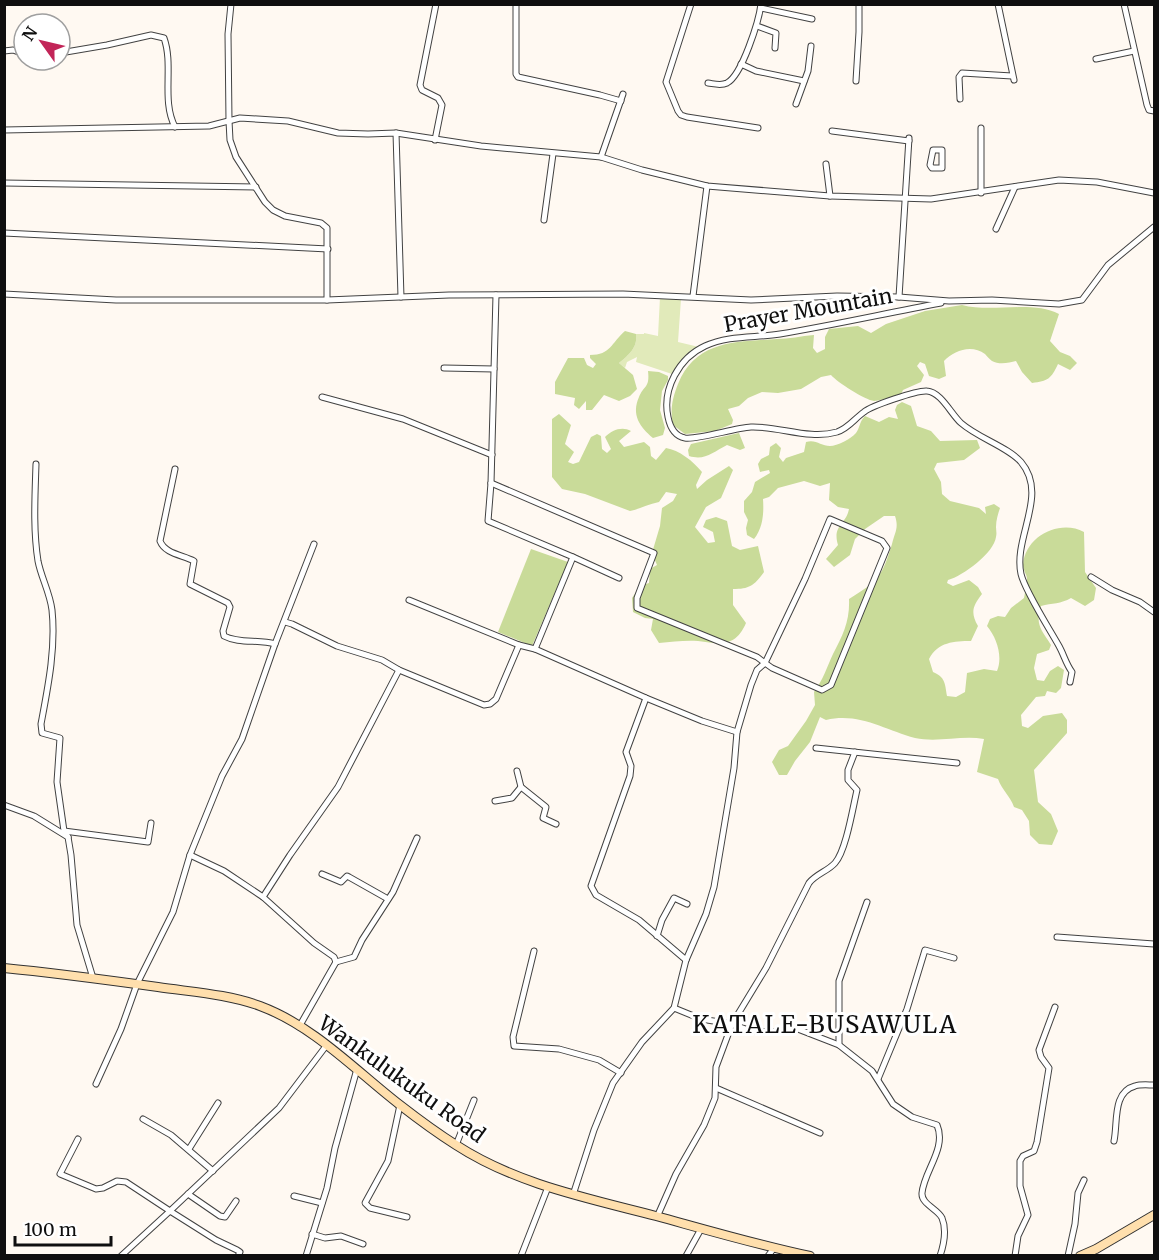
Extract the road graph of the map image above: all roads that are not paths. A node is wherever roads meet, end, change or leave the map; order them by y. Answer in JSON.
{"nodes":[{"id":1,"x":231,"y":4,"type":"edge"},
{"id":2,"x":436,"y":4,"type":"edge"},
{"id":3,"x":516,"y":4,"type":"edge"},
{"id":4,"x":691,"y":4,"type":"edge"},
{"id":5,"x":859,"y":4,"type":"edge"},
{"id":6,"x":998,"y":4,"type":"edge"},
{"id":7,"x":1124,"y":4,"type":"edge"},
{"id":8,"x":761,"y":6,"type":"edge"},
{"id":9,"x":812,"y":19,"type":"dead end"},
{"id":10,"x":757,"y":26,"type":"junction"},
{"id":11,"x":811,"y":46,"type":"dead end"},
{"id":12,"x":776,"y":48,"type":"dead end"},
{"id":13,"x":72,"y":51,"type":"edge"},
{"id":14,"x":1134,"y":51,"type":"junction"},
{"id":15,"x":1096,"y":59,"type":"dead end"},
{"id":16,"x":741,"y":64,"type":"junction"},
{"id":17,"x":804,"y":81,"type":"junction"},
{"id":18,"x":856,"y":81,"type":"dead end"},
{"id":19,"x":708,"y":83,"type":"dead end"},
{"id":20,"x":623,"y":94,"type":"dead end"},
{"id":21,"x":960,"y":99,"type":"dead end"},
{"id":22,"x":621,"y":101,"type":"junction"},
{"id":23,"x":796,"y":104,"type":"dead end"},
{"id":24,"x":1155,"y":111,"type":"edge"},
{"id":25,"x":228,"y":121,"type":"junction"},
{"id":26,"x":175,"y":128,"type":"junction"},
{"id":27,"x":758,"y":128,"type":"dead end"},
{"id":28,"x":981,"y":128,"type":"dead end"},
{"id":29,"x":4,"y":130,"type":"edge"},
{"id":30,"x":832,"y":131,"type":"dead end"},
{"id":31,"x":396,"y":133,"type":"junction"},
{"id":32,"x":435,"y":140,"type":"junction"},
{"id":33,"x":553,"y":154,"type":"junction"},
{"id":34,"x":600,"y":157,"type":"junction"},
{"id":35,"x":826,"y":164,"type":"dead end"},
{"id":36,"x":4,"y":183,"type":"edge"},
{"id":37,"x":707,"y":186,"type":"junction"},
{"id":38,"x":256,"y":187,"type":"junction"},
{"id":39,"x":1015,"y":187,"type":"junction"},
{"id":40,"x":981,"y":193,"type":"junction"},
{"id":41,"x":1155,"y":193,"type":"edge"},
{"id":42,"x":830,"y":196,"type":"junction"},
{"id":43,"x":905,"y":198,"type":"junction"},
{"id":44,"x":544,"y":220,"type":"dead end"},
{"id":45,"x":1155,"y":227,"type":"edge"},
{"id":46,"x":996,"y":229,"type":"dead end"},
{"id":47,"x":4,"y":233,"type":"edge"},
{"id":48,"x":328,"y":249,"type":"junction"},
{"id":49,"x":4,"y":294,"type":"edge"},
{"id":50,"x":496,"y":295,"type":"junction"},
{"id":51,"x":693,"y":296,"type":"junction"},
{"id":52,"x":401,"y":297,"type":"junction"},
{"id":53,"x":899,"y":297,"type":"junction"},
{"id":54,"x":327,"y":300,"type":"junction"},
{"id":55,"x":949,"y":302,"type":"junction"},
{"id":56,"x":444,"y":368,"type":"dead end"},
{"id":57,"x":494,"y":369,"type":"junction"},
{"id":58,"x":322,"y":397,"type":"dead end"},
{"id":59,"x":492,"y":455,"type":"junction"},
{"id":60,"x":36,"y":464,"type":"dead end"},
{"id":61,"x":175,"y":469,"type":"dead end"},
{"id":62,"x":491,"y":483,"type":"junction"},
{"id":63,"x":314,"y":544,"type":"dead end"},
{"id":64,"x":573,"y":557,"type":"junction"},
{"id":65,"x":1091,"y":577,"type":"dead end"},
{"id":66,"x":619,"y":578,"type":"dead end"},
{"id":67,"x":409,"y":600,"type":"dead end"},
{"id":68,"x":1155,"y":612,"type":"edge"},
{"id":69,"x":285,"y":622,"type":"junction"},
{"id":70,"x":275,"y":645,"type":"junction"},
{"id":71,"x":519,"y":645,"type":"junction"},
{"id":72,"x":535,"y":649,"type":"junction"},
{"id":73,"x":765,"y":663,"type":"junction"},
{"id":74,"x":399,"y":670,"type":"junction"},
{"id":75,"x":1070,"y":682,"type":"dead end"},
{"id":76,"x":646,"y":698,"type":"junction"},
{"id":77,"x":737,"y":732,"type":"junction"},
{"id":78,"x":816,"y":748,"type":"dead end"},
{"id":79,"x":855,"y":752,"type":"junction"},
{"id":80,"x":957,"y":763,"type":"dead end"},
{"id":81,"x":517,"y":771,"type":"dead end"},
{"id":82,"x":520,"y":787,"type":"junction"},
{"id":83,"x":495,"y":801,"type":"dead end"},
{"id":84,"x":4,"y":805,"type":"edge"},
{"id":85,"x":151,"y":824,"type":"dead end"},
{"id":86,"x":556,"y":824,"type":"dead end"},
{"id":87,"x":66,"y":834,"type":"junction"},
{"id":88,"x":417,"y":838,"type":"dead end"},
{"id":89,"x":190,"y":855,"type":"junction"},
{"id":90,"x":322,"y":873,"type":"dead end"},
{"id":91,"x":263,"y":897,"type":"junction"},
{"id":92,"x":388,"y":900,"type":"junction"},
{"id":93,"x":867,"y":902,"type":"dead end"},
{"id":94,"x":687,"y":904,"type":"dead end"},
{"id":95,"x":657,"y":936,"type":"junction"},
{"id":96,"x":1057,"y":937,"type":"dead end"},
{"id":97,"x":1155,"y":944,"type":"edge"},
{"id":98,"x":534,"y":951,"type":"dead end"},
{"id":99,"x":954,"y":958,"type":"dead end"},
{"id":100,"x":686,"y":960,"type":"junction"},
{"id":101,"x":336,"y":962,"type":"junction"},
{"id":102,"x":4,"y":968,"type":"edge"},
{"id":103,"x":93,"y":978,"type":"junction"},
{"id":104,"x":137,"y":984,"type":"junction"},
{"id":105,"x":1054,"y":1007,"type":"dead end"},
{"id":106,"x":674,"y":1008,"type":"junction"},
{"id":107,"x":732,"y":1024,"type":"junction"},
{"id":108,"x":299,"y":1027,"type":"junction"},
{"id":109,"x":839,"y":1045,"type":"junction"},
{"id":110,"x":326,"y":1046,"type":"junction"},
{"id":111,"x":357,"y":1069,"type":"junction"},
{"id":112,"x":621,"y":1073,"type":"junction"},
{"id":113,"x":878,"y":1079,"type":"junction"},
{"id":114,"x":96,"y":1084,"type":"dead end"},
{"id":115,"x":1155,"y":1085,"type":"edge"},
{"id":116,"x":716,"y":1088,"type":"junction"},
{"id":117,"x":474,"y":1100,"type":"dead end"},
{"id":118,"x":218,"y":1103,"type":"dead end"},
{"id":119,"x":400,"y":1106,"type":"junction"},
{"id":120,"x":142,"y":1119,"type":"dead end"},
{"id":121,"x":820,"y":1133,"type":"dead end"},
{"id":122,"x":78,"y":1139,"type":"dead end"},
{"id":123,"x":1114,"y":1141,"type":"dead end"},
{"id":124,"x":456,"y":1145,"type":"junction"},
{"id":125,"x":189,"y":1149,"type":"junction"},
{"id":126,"x":213,"y":1171,"type":"junction"},
{"id":127,"x":1084,"y":1180,"type":"dead end"},
{"id":128,"x":548,"y":1187,"type":"junction"},
{"id":129,"x":188,"y":1194,"type":"junction"},
{"id":130,"x":573,"y":1195,"type":"junction"},
{"id":131,"x":294,"y":1196,"type":"dead end"},
{"id":132,"x":236,"y":1201,"type":"dead end"},
{"id":133,"x":322,"y":1203,"type":"junction"},
{"id":134,"x":170,"y":1211,"type":"junction"},
{"id":135,"x":1155,"y":1215,"type":"edge"},
{"id":136,"x":657,"y":1217,"type":"junction"},
{"id":137,"x":407,"y":1218,"type":"dead end"},
{"id":138,"x":701,"y":1229,"type":"junction"},
{"id":139,"x":312,"y":1234,"type":"junction"},
{"id":140,"x":363,"y":1244,"type":"dead end"},
{"id":141,"x":771,"y":1252,"type":"edge"},
{"id":142,"x":1096,"y":1252,"type":"edge"},
{"id":143,"x":121,"y":1256,"type":"edge"},
{"id":144,"x":238,"y":1256,"type":"edge"},
{"id":145,"x":306,"y":1256,"type":"edge"},
{"id":146,"x":521,"y":1256,"type":"edge"},
{"id":147,"x":686,"y":1256,"type":"edge"},
{"id":148,"x":810,"y":1256,"type":"edge"},
{"id":149,"x":940,"y":1256,"type":"edge"},
{"id":150,"x":1015,"y":1256,"type":"edge"},
{"id":151,"x":1068,"y":1256,"type":"edge"},
{"id":152,"x":1080,"y":1256,"type":"edge"}],
"edges":[{"from":1,"to":25,"type":"street"},
{"from":2,"to":32,"type":"street"},
{"from":3,"to":22,"type":"street"},
{"from":4,"to":27,"type":"street"},
{"from":5,"to":18,"type":"street"},
{"from":6,"to":21,"type":"street"},
{"from":7,"to":14,"type":"street"},
{"from":8,"to":9,"type":"street"},
{"from":8,"to":10,"type":"street"},
{"from":10,"to":12,"type":"street"},
{"from":10,"to":16,"type":"street"},
{"from":11,"to":17,"type":"street"},
{"from":13,"to":26,"type":"street"},
{"from":14,"to":15,"type":"street"},
{"from":14,"to":24,"type":"street"},
{"from":16,"to":17,"type":"street"},
{"from":16,"to":19,"type":"street"},
{"from":17,"to":23,"type":"street"},
{"from":20,"to":22,"type":"street"},
{"from":22,"to":34,"type":"street"},
{"from":25,"to":26,"type":"street"},
{"from":25,"to":31,"type":"street"},
{"from":25,"to":38,"type":"street"},
{"from":26,"to":29,"type":"street"},
{"from":28,"to":40,"type":"street"},
{"from":30,"to":43,"type":"street"},
{"from":31,"to":32,"type":"street"},
{"from":31,"to":52,"type":"street"},
{"from":32,"to":33,"type":"street"},
{"from":33,"to":34,"type":"street"},
{"from":33,"to":44,"type":"street"},
{"from":34,"to":37,"type":"street"},
{"from":35,"to":42,"type":"street"},
{"from":36,"to":38,"type":"street"},
{"from":37,"to":42,"type":"street"},
{"from":37,"to":51,"type":"street"},
{"from":38,"to":48,"type":"street"},
{"from":39,"to":40,"type":"street"},
{"from":39,"to":41,"type":"street"},
{"from":39,"to":46,"type":"street"},
{"from":40,"to":43,"type":"street"},
{"from":42,"to":43,"type":"street"},
{"from":43,"to":53,"type":"street"},
{"from":45,"to":55,"type":"street"},
{"from":47,"to":48,"type":"street"},
{"from":48,"to":54,"type":"street"},
{"from":49,"to":54,"type":"street"},
{"from":50,"to":51,"type":"street"},
{"from":50,"to":52,"type":"street"},
{"from":50,"to":57,"type":"street"},
{"from":51,"to":53,"type":"street"},
{"from":52,"to":54,"type":"street"},
{"from":53,"to":55,"type":"street"},
{"from":55,"to":75,"type":"street","name":"Prayer Mountain"},
{"from":56,"to":57,"type":"street"},
{"from":57,"to":59,"type":"street"},
{"from":58,"to":59,"type":"street"},
{"from":59,"to":62,"type":"street"},
{"from":60,"to":87,"type":"street"},
{"from":61,"to":70,"type":"street"},
{"from":62,"to":64,"type":"street"},
{"from":62,"to":73,"type":"street"},
{"from":63,"to":69,"type":"street"},
{"from":64,"to":66,"type":"street"},
{"from":64,"to":72,"type":"street"},
{"from":65,"to":68,"type":"street"},
{"from":67,"to":71,"type":"street"},
{"from":69,"to":70,"type":"street"},
{"from":69,"to":74,"type":"street"},
{"from":70,"to":89,"type":"street"},
{"from":71,"to":72,"type":"street"},
{"from":71,"to":74,"type":"street"},
{"from":72,"to":76,"type":"street"},
{"from":73,"to":73,"type":"street"},
{"from":73,"to":77,"type":"street"},
{"from":74,"to":91,"type":"street"},
{"from":76,"to":77,"type":"street"},
{"from":76,"to":95,"type":"street"},
{"from":77,"to":100,"type":"street"},
{"from":78,"to":79,"type":"street"},
{"from":79,"to":80,"type":"street"},
{"from":79,"to":107,"type":"street"},
{"from":81,"to":82,"type":"street"},
{"from":82,"to":83,"type":"street"},
{"from":82,"to":86,"type":"street"},
{"from":84,"to":87,"type":"street"},
{"from":85,"to":87,"type":"street"},
{"from":87,"to":103,"type":"street"},
{"from":88,"to":92,"type":"street"},
{"from":89,"to":91,"type":"street"},
{"from":89,"to":104,"type":"street"},
{"from":90,"to":92,"type":"street"},
{"from":91,"to":101,"type":"street"},
{"from":92,"to":101,"type":"street"},
{"from":93,"to":109,"type":"street"},
{"from":94,"to":95,"type":"street"},
{"from":95,"to":100,"type":"street"},
{"from":96,"to":97,"type":"street"},
{"from":98,"to":112,"type":"street"},
{"from":99,"to":113,"type":"street"},
{"from":100,"to":106,"type":"street"},
{"from":101,"to":108,"type":"street"},
{"from":102,"to":103,"type":"main road","name":"Wankulukuku Road"},
{"from":103,"to":104,"type":"main road","name":"Wankulukuku Road"},
{"from":104,"to":108,"type":"main road","name":"Wankulukuku Road"},
{"from":104,"to":114,"type":"street"},
{"from":105,"to":150,"type":"street"},
{"from":106,"to":107,"type":"street"},
{"from":106,"to":112,"type":"street"},
{"from":107,"to":109,"type":"street"},
{"from":107,"to":116,"type":"street"},
{"from":108,"to":110,"type":"main road","name":"Wankulukuku Road"},
{"from":109,"to":113,"type":"street"},
{"from":110,"to":111,"type":"main road","name":"Wankulukuku Road"},
{"from":110,"to":126,"type":"street"},
{"from":111,"to":119,"type":"main road","name":"Wankulukuku Road"},
{"from":111,"to":133,"type":"street"},
{"from":112,"to":130,"type":"street"},
{"from":113,"to":149,"type":"street"},
{"from":115,"to":123,"type":"street"},
{"from":116,"to":121,"type":"street"},
{"from":116,"to":136,"type":"street"},
{"from":117,"to":124,"type":"street"},
{"from":118,"to":125,"type":"street"},
{"from":119,"to":124,"type":"main road","name":"Wankulukuku Road"},
{"from":119,"to":137,"type":"street"},
{"from":120,"to":125,"type":"street"},
{"from":122,"to":134,"type":"street"},
{"from":124,"to":128,"type":"main road","name":"Wankulukuku Road"},
{"from":125,"to":126,"type":"street"},
{"from":126,"to":129,"type":"street"},
{"from":127,"to":151,"type":"street"},
{"from":128,"to":130,"type":"main road","name":"Wankulukuku Road"},
{"from":128,"to":146,"type":"street"},
{"from":129,"to":132,"type":"street"},
{"from":129,"to":134,"type":"street"},
{"from":130,"to":136,"type":"main road","name":"Wankulukuku Road"},
{"from":131,"to":133,"type":"street"},
{"from":133,"to":139,"type":"street"},
{"from":134,"to":143,"type":"street"},
{"from":134,"to":144,"type":"street"},
{"from":135,"to":142,"type":"main road"},
{"from":136,"to":138,"type":"main road","name":"Wankulukuku Road"},
{"from":138,"to":141,"type":"main road","name":"Wankulukuku Road"},
{"from":138,"to":147,"type":"street"},
{"from":139,"to":140,"type":"street"},
{"from":139,"to":145,"type":"street"},
{"from":141,"to":148,"type":"main road","name":"Wankulukuku Road"},
{"from":142,"to":152,"type":"main road"}]}
